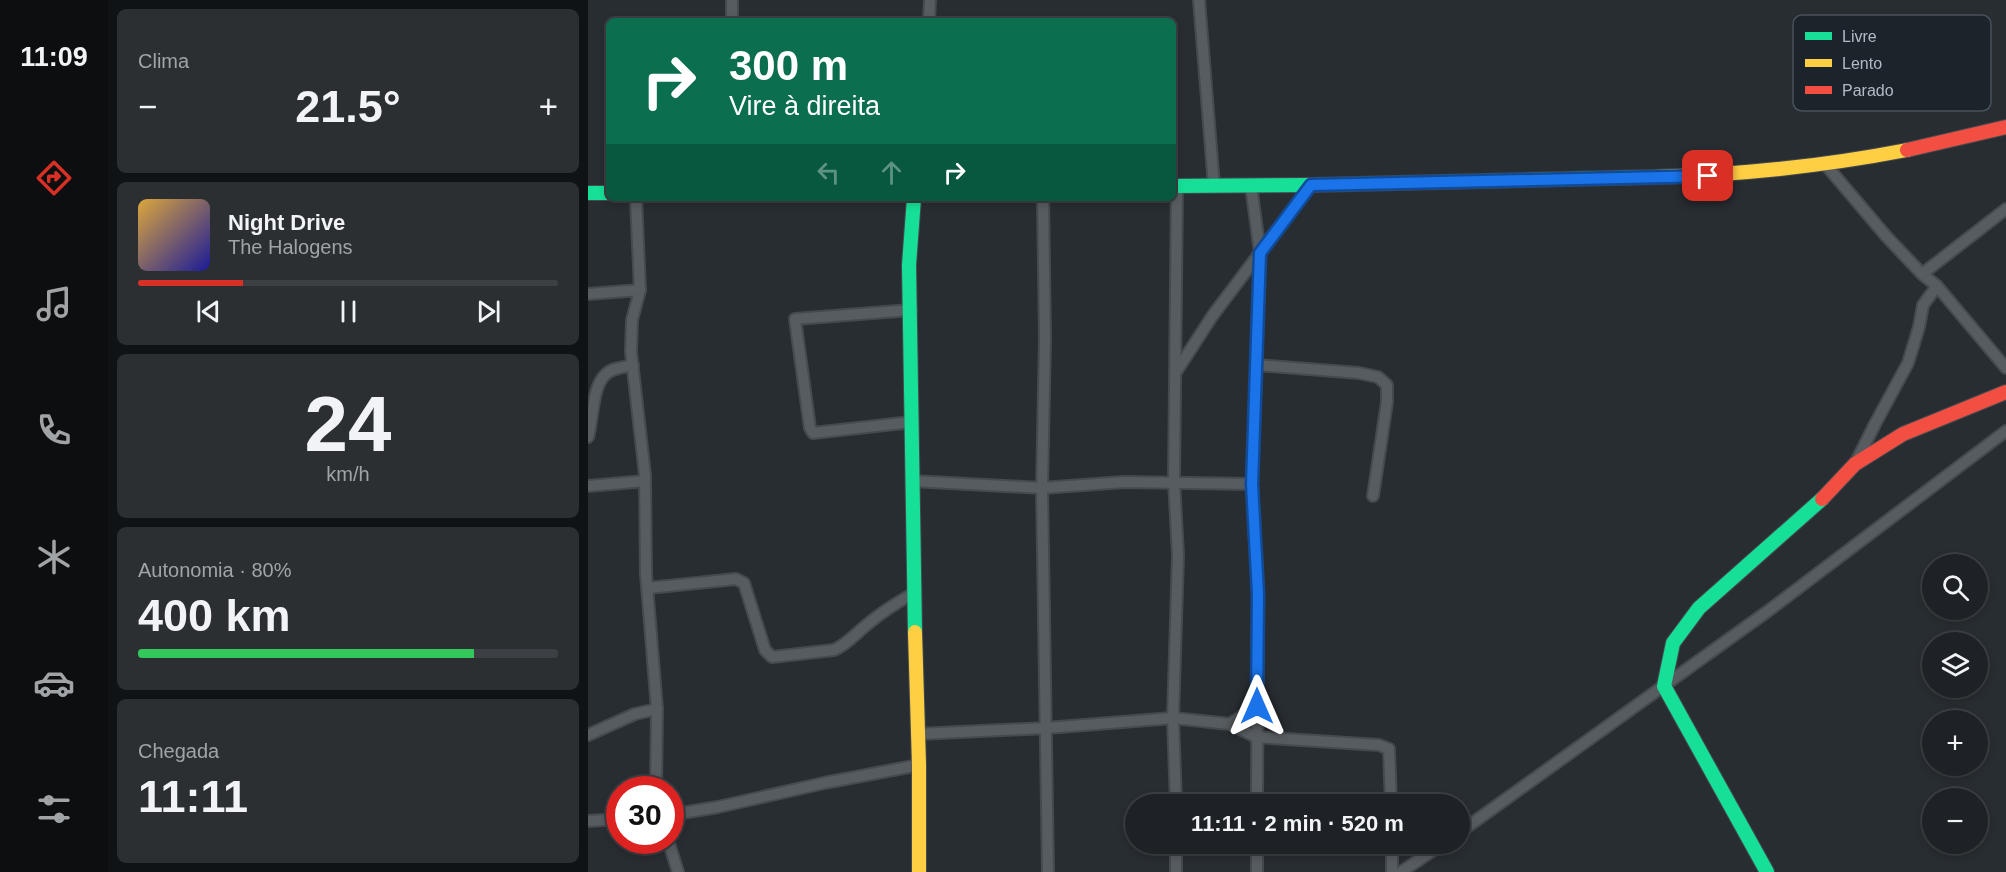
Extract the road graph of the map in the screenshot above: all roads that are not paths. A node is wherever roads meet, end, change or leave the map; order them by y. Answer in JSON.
{"nodes":[{"id":1,"x":732,"y":0,"type":"edge"},
{"id":2,"x":930,"y":0,"type":"edge"},
{"id":3,"x":1199,"y":0,"type":"edge"},
{"id":4,"x":732,"y":18,"type":"edge"},
{"id":5,"x":929,"y":18,"type":"edge"},
{"id":6,"x":2006,"y":127,"type":"edge"},
{"id":7,"x":1825,"y":164,"type":"junction"},
{"id":8,"x":1251,"y":185,"type":"junction"},
{"id":9,"x":1311,"y":185,"type":"junction"},
{"id":10,"x":1176,"y":186,"type":"edge"},
{"id":11,"x":1214,"y":186,"type":"junction"},
{"id":12,"x":588,"y":193,"type":"edge"},
{"id":13,"x":606,"y":193,"type":"edge"},
{"id":14,"x":636,"y":201,"type":"edge"},
{"id":15,"x":914,"y":201,"type":"edge"},
{"id":16,"x":1043,"y":201,"type":"edge"},
{"id":17,"x":1175,"y":201,"type":"edge"},
{"id":18,"x":2006,"y":209,"type":"edge"},
{"id":19,"x":1260,"y":253,"type":"junction"},
{"id":20,"x":1922,"y":274,"type":"junction"},
{"id":21,"x":1937,"y":286,"type":"junction"},
{"id":22,"x":640,"y":290,"type":"junction"},
{"id":23,"x":588,"y":294,"type":"edge"},
{"id":24,"x":911,"y":310,"type":"junction"},
{"id":25,"x":633,"y":365,"type":"junction"},
{"id":26,"x":1257,"y":365,"type":"junction"},
{"id":27,"x":2006,"y":368,"type":"edge"},
{"id":28,"x":1175,"y":373,"type":"junction"},
{"id":29,"x":2006,"y":392,"type":"edge"},
{"id":30,"x":912,"y":422,"type":"junction"},
{"id":31,"x":2006,"y":431,"type":"edge"},
{"id":32,"x":588,"y":437,"type":"edge"},
{"id":33,"x":1856,"y":464,"type":"junction"},
{"id":34,"x":645,"y":481,"type":"junction"},
{"id":35,"x":912,"y":481,"type":"junction"},
{"id":36,"x":1174,"y":481,"type":"junction"},
{"id":37,"x":1252,"y":484,"type":"junction"},
{"id":38,"x":588,"y":486,"type":"edge"},
{"id":39,"x":1042,"y":488,"type":"junction"},
{"id":40,"x":1373,"y":496,"type":"dead end"},
{"id":41,"x":648,"y":588,"type":"junction"},
{"id":42,"x":914,"y":593,"type":"junction"},
{"id":43,"x":1664,"y":686,"type":"junction"},
{"id":44,"x":1257,"y":706,"type":"junction"},
{"id":45,"x":657,"y":710,"type":"junction"},
{"id":46,"x":1173,"y":718,"type":"junction"},
{"id":47,"x":1230,"y":724,"type":"junction"},
{"id":48,"x":1047,"y":728,"type":"junction"},
{"id":49,"x":918,"y":734,"type":"junction"},
{"id":50,"x":588,"y":735,"type":"edge"},
{"id":51,"x":1256,"y":737,"type":"junction"},
{"id":52,"x":919,"y":765,"type":"junction"},
{"id":53,"x":657,"y":776,"type":"edge"},
{"id":54,"x":1176,"y":794,"type":"edge"},
{"id":55,"x":1257,"y":794,"type":"edge"},
{"id":56,"x":1391,"y":794,"type":"edge"},
{"id":57,"x":684,"y":813,"type":"edge"},
{"id":58,"x":606,"y":820,"type":"edge"},
{"id":59,"x":588,"y":821,"type":"edge"},
{"id":60,"x":1470,"y":825,"type":"edge"},
{"id":61,"x":672,"y":854,"type":"edge"},
{"id":62,"x":1176,"y":854,"type":"edge"},
{"id":63,"x":1257,"y":854,"type":"edge"},
{"id":64,"x":1392,"y":854,"type":"edge"},
{"id":65,"x":1428,"y":854,"type":"edge"},
{"id":66,"x":678,"y":872,"type":"edge"},
{"id":67,"x":919,"y":872,"type":"edge"},
{"id":68,"x":1048,"y":872,"type":"edge"},
{"id":69,"x":1176,"y":872,"type":"edge"},
{"id":70,"x":1257,"y":872,"type":"edge"},
{"id":71,"x":1392,"y":872,"type":"edge"},
{"id":72,"x":1401,"y":872,"type":"edge"},
{"id":73,"x":1767,"y":872,"type":"edge"}],
"edges":[{"from":1,"to":4,"type":"street"},
{"from":2,"to":5,"type":"street"},
{"from":3,"to":11,"type":"street"},
{"from":6,"to":7,"type":"street"},
{"from":7,"to":9,"type":"street"},
{"from":7,"to":20,"type":"street"},
{"from":8,"to":9,"type":"street"},
{"from":8,"to":11,"type":"street"},
{"from":8,"to":19,"type":"street"},
{"from":9,"to":19,"type":"street"},
{"from":10,"to":11,"type":"street"},
{"from":12,"to":13,"type":"street"},
{"from":14,"to":22,"type":"street"},
{"from":15,"to":24,"type":"street"},
{"from":16,"to":39,"type":"street"},
{"from":17,"to":28,"type":"street"},
{"from":18,"to":20,"type":"street"},
{"from":19,"to":26,"type":"street"},
{"from":19,"to":28,"type":"street"},
{"from":20,"to":21,"type":"street"},
{"from":21,"to":27,"type":"street"},
{"from":21,"to":33,"type":"street"},
{"from":22,"to":23,"type":"street"},
{"from":22,"to":25,"type":"street"},
{"from":24,"to":30,"type":"street"},
{"from":24,"to":30,"type":"street"},
{"from":25,"to":32,"type":"street"},
{"from":25,"to":34,"type":"street"},
{"from":26,"to":37,"type":"street"},
{"from":26,"to":40,"type":"street"},
{"from":28,"to":36,"type":"street"},
{"from":29,"to":33,"type":"street"},
{"from":30,"to":35,"type":"street"},
{"from":31,"to":43,"type":"street"},
{"from":33,"to":43,"type":"street"},
{"from":34,"to":38,"type":"street"},
{"from":34,"to":41,"type":"street"},
{"from":35,"to":39,"type":"street"},
{"from":35,"to":42,"type":"street"},
{"from":36,"to":37,"type":"street"},
{"from":36,"to":39,"type":"street"},
{"from":36,"to":46,"type":"street"},
{"from":37,"to":44,"type":"street"},
{"from":39,"to":48,"type":"street"},
{"from":41,"to":42,"type":"street"},
{"from":41,"to":45,"type":"street"},
{"from":42,"to":49,"type":"street"},
{"from":43,"to":60,"type":"street"},
{"from":43,"to":73,"type":"street"},
{"from":44,"to":47,"type":"street"},
{"from":44,"to":51,"type":"street"},
{"from":45,"to":50,"type":"street"},
{"from":45,"to":53,"type":"street"},
{"from":46,"to":47,"type":"street"},
{"from":46,"to":48,"type":"street"},
{"from":46,"to":54,"type":"street"},
{"from":47,"to":51,"type":"street"},
{"from":48,"to":49,"type":"street"},
{"from":48,"to":68,"type":"street"},
{"from":49,"to":52,"type":"street"},
{"from":51,"to":55,"type":"street"},
{"from":51,"to":56,"type":"street"},
{"from":52,"to":57,"type":"street"},
{"from":52,"to":67,"type":"street"},
{"from":58,"to":59,"type":"street"},
{"from":61,"to":66,"type":"street"},
{"from":62,"to":69,"type":"street"},
{"from":63,"to":70,"type":"street"},
{"from":64,"to":71,"type":"street"},
{"from":65,"to":72,"type":"street"}]}
